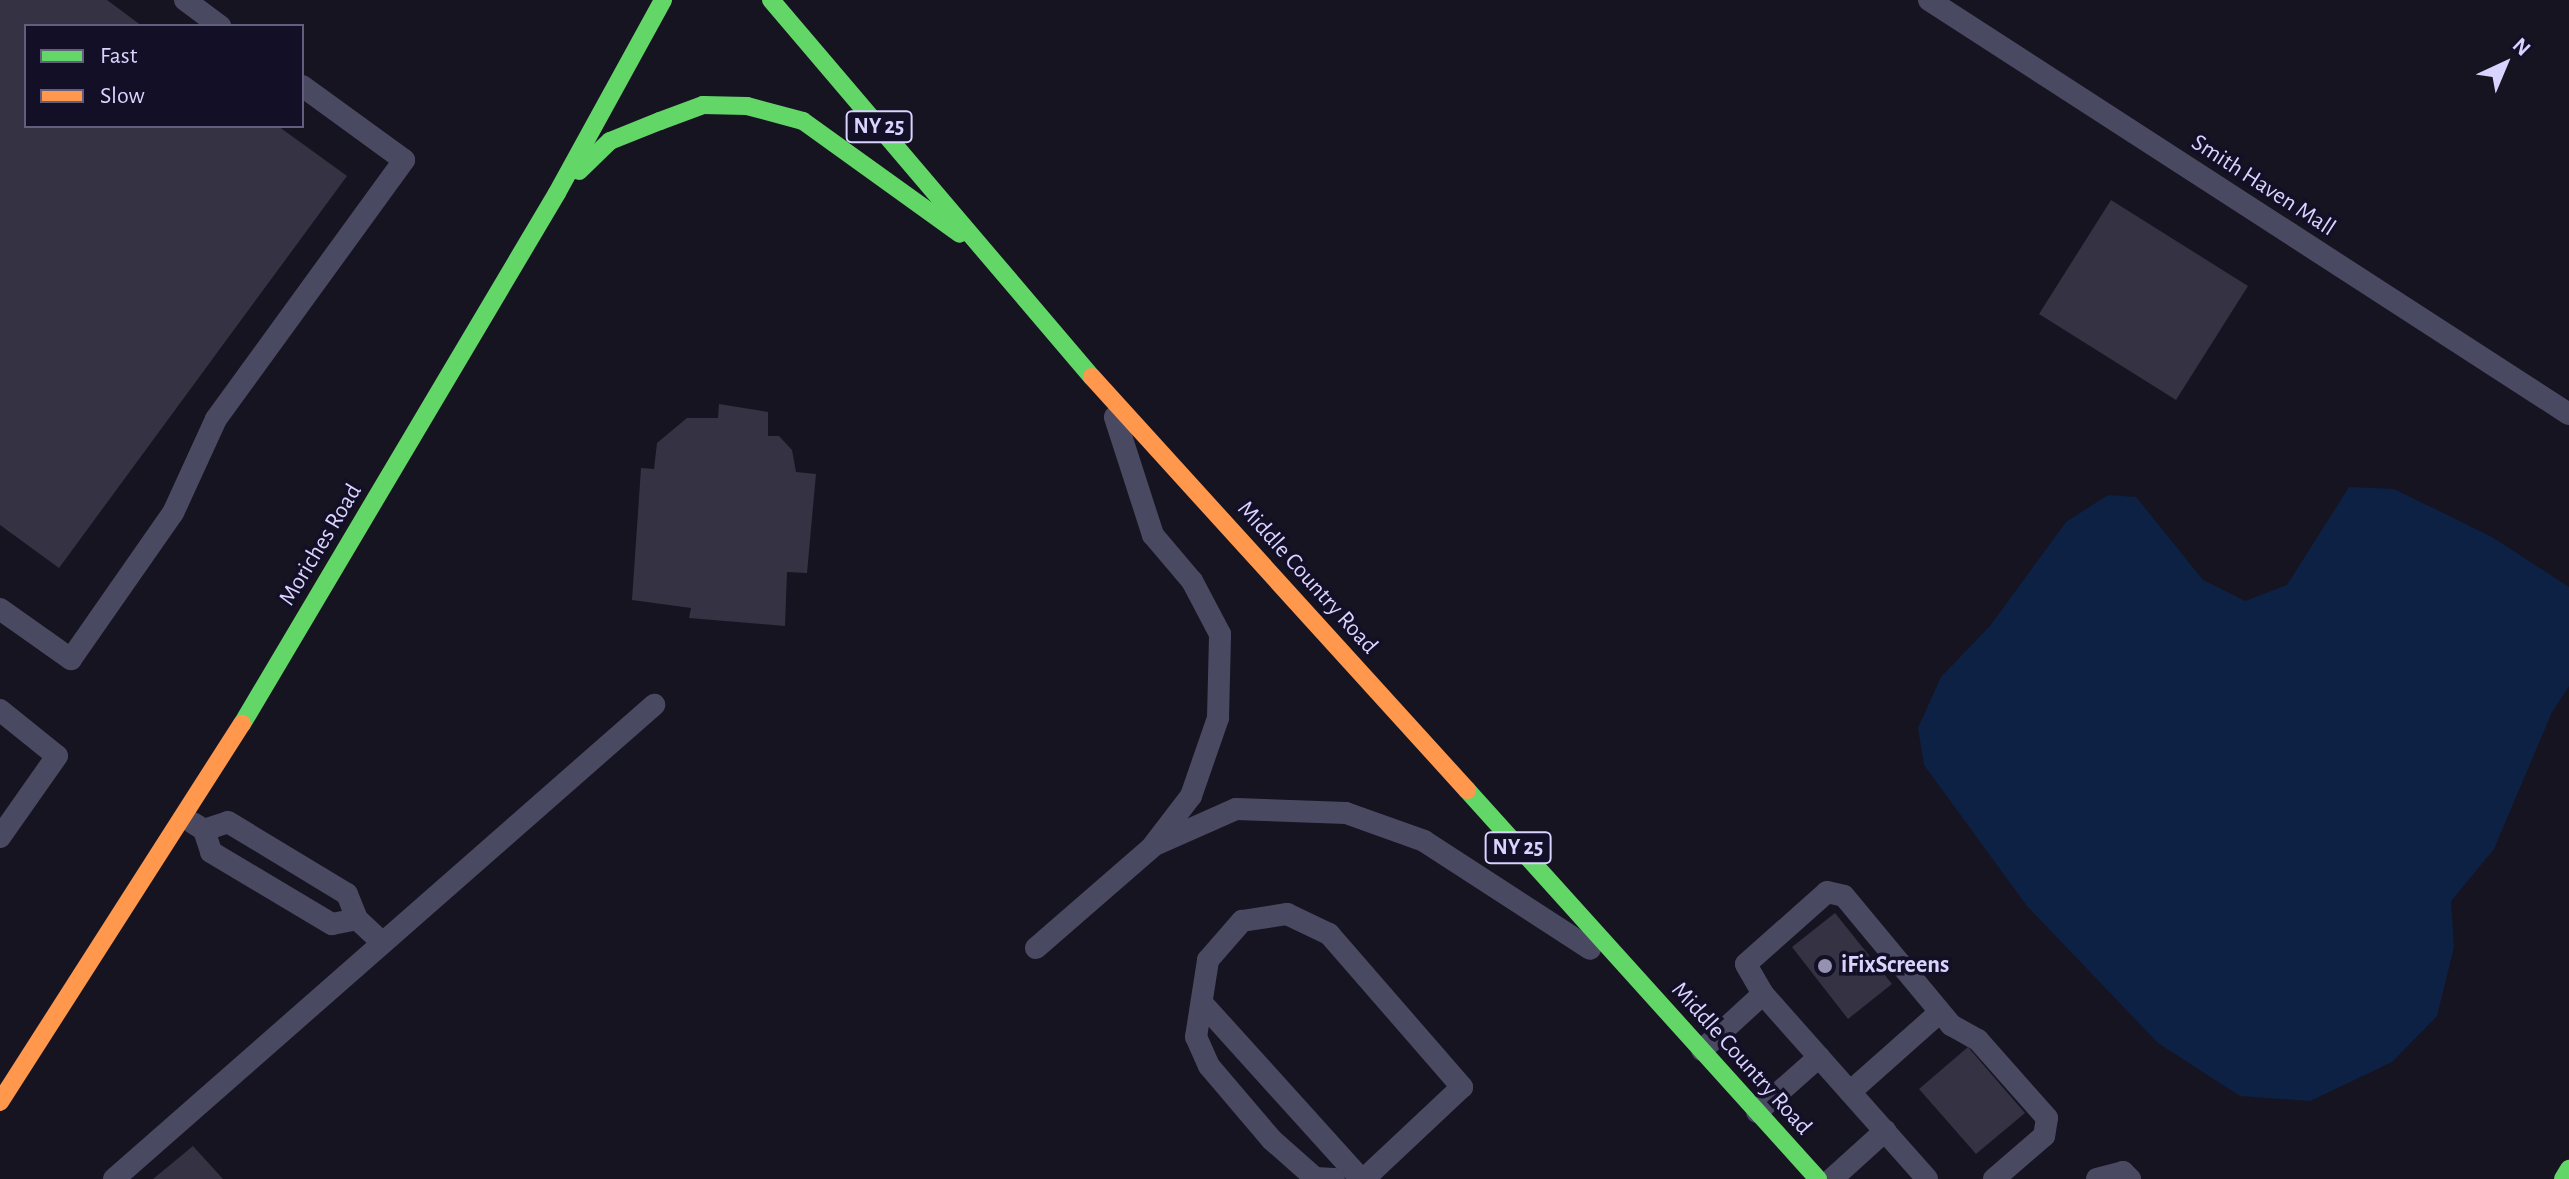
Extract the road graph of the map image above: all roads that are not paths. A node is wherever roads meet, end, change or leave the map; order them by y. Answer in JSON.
{"nodes":[{"id":1,"x":185,"y":0,"type":"edge"},
{"id":2,"x":663,"y":0,"type":"edge"},
{"id":3,"x":771,"y":0,"type":"edge"},
{"id":4,"x":1929,"y":0,"type":"edge"},
{"id":5,"x":217,"y":24,"type":"edge"},
{"id":6,"x":304,"y":87,"type":"edge"},
{"id":7,"x":557,"y":193,"type":"junction"},
{"id":8,"x":987,"y":254,"type":"junction"},
{"id":9,"x":1107,"y":393,"type":"junction"},
{"id":10,"x":2569,"y":414,"type":"edge"},
{"id":11,"x":0,"y":609,"type":"edge"},
{"id":12,"x":654,"y":705,"type":"dead end"},
{"id":13,"x":0,"y":710,"type":"edge"},
{"id":14,"x":181,"y":816,"type":"junction"},
{"id":15,"x":204,"y":830,"type":"junction"},
{"id":16,"x":0,"y":837,"type":"edge"},
{"id":17,"x":1152,"y":847,"type":"junction"},
{"id":18,"x":357,"y":919,"type":"junction"},
{"id":19,"x":382,"y":942,"type":"junction"},
{"id":20,"x":1036,"y":948,"type":"dead end"},
{"id":21,"x":1638,"y":980,"type":"junction"},
{"id":22,"x":1763,"y":994,"type":"junction"},
{"id":23,"x":1202,"y":1003,"type":"junction"},
{"id":24,"x":1940,"y":1012,"type":"junction"},
{"id":25,"x":1702,"y":1050,"type":"junction"},
{"id":26,"x":1819,"y":1057,"type":"junction"},
{"id":27,"x":1850,"y":1092,"type":"junction"},
{"id":28,"x":0,"y":1102,"type":"edge"},
{"id":29,"x":1757,"y":1112,"type":"junction"},
{"id":30,"x":1885,"y":1131,"type":"junction"},
{"id":31,"x":2569,"y":1169,"type":"edge"},
{"id":32,"x":114,"y":1179,"type":"edge"},
{"id":33,"x":1334,"y":1179,"type":"edge"},
{"id":34,"x":1362,"y":1179,"type":"edge"},
{"id":35,"x":1818,"y":1179,"type":"edge"},
{"id":36,"x":1832,"y":1179,"type":"edge"},
{"id":37,"x":1927,"y":1179,"type":"edge"},
{"id":38,"x":1994,"y":1179,"type":"edge"},
{"id":39,"x":2097,"y":1179,"type":"edge"},
{"id":40,"x":2130,"y":1179,"type":"edge"},
{"id":41,"x":2563,"y":1179,"type":"edge"}],
"edges":[{"from":1,"to":5,"type":"lane"},
{"from":2,"to":7,"type":"street","name":"Moriches Road"},
{"from":3,"to":8,"type":"street","name":"Middle Country Road","number":"NY 25"},
{"from":4,"to":10,"type":"lane","name":"Smith Haven Mall"},
{"from":6,"to":11,"type":"lane"},
{"from":7,"to":8,"type":"street"},
{"from":7,"to":14,"type":"street","name":"Moriches Road"},
{"from":8,"to":9,"type":"street","name":"Middle Country Road","number":"NY 25"},
{"from":9,"to":17,"type":"lane"},
{"from":9,"to":21,"type":"street","name":"Middle Country Road","number":"NY 25"},
{"from":12,"to":19,"type":"lane"},
{"from":13,"to":16,"type":"lane"},
{"from":14,"to":15,"type":"lane"},
{"from":14,"to":28,"type":"street","name":"Moriches Road"},
{"from":15,"to":18,"type":"lane"},
{"from":15,"to":18,"type":"lane"},
{"from":17,"to":20,"type":"lane"},
{"from":17,"to":21,"type":"lane"},
{"from":18,"to":19,"type":"lane"},
{"from":19,"to":32,"type":"lane"},
{"from":21,"to":25,"type":"street","name":"Middle Country Road","number":"NY 25"},
{"from":22,"to":24,"type":"lane"},
{"from":22,"to":25,"type":"lane"},
{"from":22,"to":26,"type":"lane"},
{"from":23,"to":33,"type":"lane"},
{"from":23,"to":34,"type":"lane"},
{"from":23,"to":34,"type":"lane"},
{"from":24,"to":27,"type":"lane"},
{"from":24,"to":38,"type":"lane"},
{"from":25,"to":29,"type":"street","name":"Middle Country Road","number":"NY 25"},
{"from":26,"to":27,"type":"lane"},
{"from":26,"to":29,"type":"lane"},
{"from":27,"to":30,"type":"lane"},
{"from":29,"to":35,"type":"street","name":"Middle Country Road","number":"NY 25"},
{"from":30,"to":36,"type":"lane"},
{"from":30,"to":37,"type":"lane"},
{"from":31,"to":41,"type":"street"},
{"from":39,"to":40,"type":"lane"}]}
